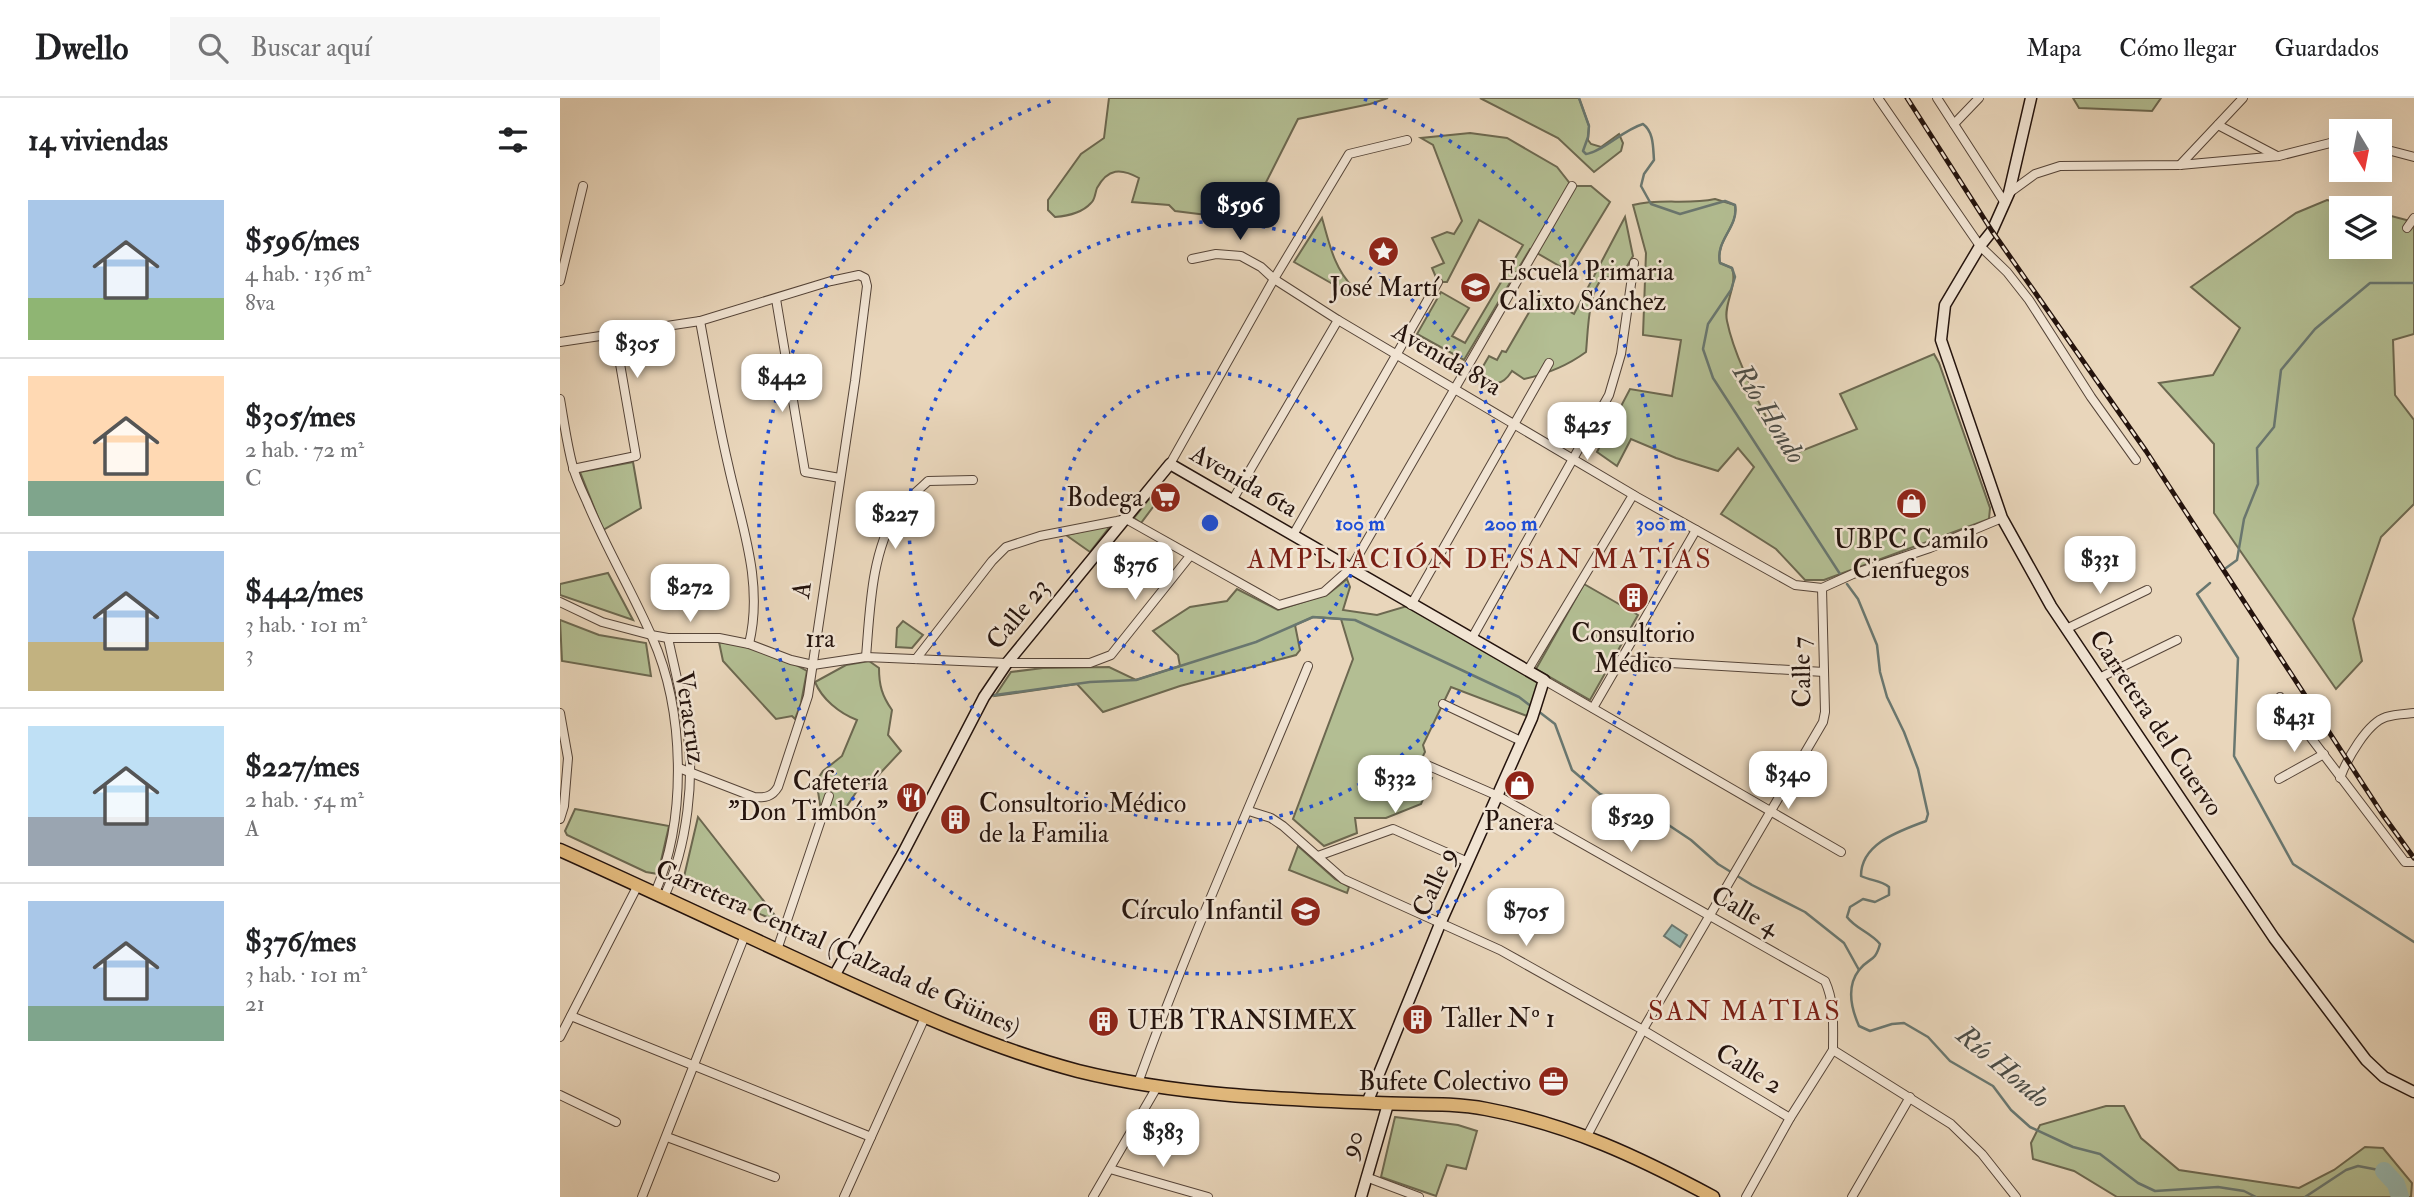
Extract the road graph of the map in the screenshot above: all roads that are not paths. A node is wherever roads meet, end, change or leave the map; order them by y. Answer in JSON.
{"nodes":[{"id":1,"x":1878,"y":98,"type":"edge"},
{"id":2,"x":1937,"y":98,"type":"edge"},
{"id":3,"x":1979,"y":98,"type":"edge"},
{"id":4,"x":2031,"y":98,"type":"edge"},
{"id":5,"x":2243,"y":98,"type":"edge"},
{"id":6,"x":1954,"y":124,"type":"junction"},
{"id":7,"x":2218,"y":125,"type":"junction"},
{"id":8,"x":1407,"y":140,"type":"dead end"},
{"id":9,"x":2329,"y":143,"type":"edge"},
{"id":10,"x":2392,"y":151,"type":"edge"},
{"id":11,"x":2279,"y":156,"type":"junction"},
{"id":12,"x":2414,"y":157,"type":"edge"},
{"id":13,"x":2180,"y":165,"type":"junction"},
{"id":14,"x":583,"y":186,"type":"dead end"},
{"id":15,"x":1572,"y":186,"type":"dead end"},
{"id":16,"x":2007,"y":198,"type":"junction"},
{"id":17,"x":2414,"y":218,"type":"edge"},
{"id":18,"x":2407,"y":228,"type":"dead end"},
{"id":19,"x":1980,"y":246,"type":"junction"},
{"id":20,"x":1192,"y":259,"type":"dead end"},
{"id":21,"x":1634,"y":263,"type":"dead end"},
{"id":22,"x":1274,"y":279,"type":"junction"},
{"id":23,"x":560,"y":281,"type":"edge"},
{"id":24,"x":1438,"y":282,"type":"dead end"},
{"id":25,"x":776,"y":299,"type":"junction"},
{"id":26,"x":1338,"y":320,"type":"junction"},
{"id":27,"x":701,"y":321,"type":"junction"},
{"id":28,"x":615,"y":335,"type":"junction"},
{"id":29,"x":560,"y":342,"type":"edge"},
{"id":30,"x":1396,"y":355,"type":"junction"},
{"id":31,"x":1549,"y":363,"type":"dead end"},
{"id":32,"x":1455,"y":388,"type":"junction"},
{"id":33,"x":560,"y":399,"type":"edge"},
{"id":34,"x":1514,"y":423,"type":"junction"},
{"id":35,"x":1573,"y":457,"type":"junction"},
{"id":36,"x":2136,"y":460,"type":"dead end"},
{"id":37,"x":1170,"y":464,"type":"junction"},
{"id":38,"x":573,"y":469,"type":"junction"},
{"id":39,"x":839,"y":478,"type":"junction"},
{"id":40,"x":974,"y":480,"type":"dead end"},
{"id":41,"x":1633,"y":495,"type":"junction"},
{"id":42,"x":1232,"y":501,"type":"junction"},
{"id":43,"x":2001,"y":518,"type":"junction"},
{"id":44,"x":1126,"y":519,"type":"junction"},
{"id":45,"x":1696,"y":530,"type":"junction"},
{"id":46,"x":1293,"y":535,"type":"junction"},
{"id":47,"x":1190,"y":556,"type":"junction"},
{"id":48,"x":1352,"y":568,"type":"junction"},
{"id":49,"x":1822,"y":589,"type":"junction"},
{"id":50,"x":2147,"y":590,"type":"dead end"},
{"id":51,"x":560,"y":602,"type":"edge"},
{"id":52,"x":1411,"y":604,"type":"junction"},
{"id":53,"x":2066,"y":629,"type":"junction"},
{"id":54,"x":651,"y":635,"type":"junction"},
{"id":55,"x":668,"y":638,"type":"junction"},
{"id":56,"x":1472,"y":638,"type":"junction"},
{"id":57,"x":2177,"y":640,"type":"dead end"},
{"id":58,"x":749,"y":643,"type":"junction"},
{"id":59,"x":866,"y":657,"type":"junction"},
{"id":60,"x":916,"y":659,"type":"junction"},
{"id":61,"x":1621,"y":660,"type":"junction"},
{"id":62,"x":1007,"y":663,"type":"junction"},
{"id":63,"x":813,"y":665,"type":"junction"},
{"id":64,"x":1308,"y":666,"type":"dead end"},
{"id":65,"x":1528,"y":670,"type":"junction"},
{"id":66,"x":1824,"y":672,"type":"junction"},
{"id":67,"x":2099,"y":678,"type":"junction"},
{"id":68,"x":1544,"y":680,"type":"junction"},
{"id":69,"x":2280,"y":697,"type":"dead end"},
{"id":70,"x":1443,"y":704,"type":"dead end"},
{"id":71,"x":1593,"y":708,"type":"junction"},
{"id":72,"x":560,"y":713,"type":"edge"},
{"id":73,"x":2414,"y":713,"type":"edge"},
{"id":74,"x":1521,"y":741,"type":"junction"},
{"id":75,"x":2324,"y":754,"type":"junction"},
{"id":76,"x":1420,"y":762,"type":"dead end"},
{"id":77,"x":679,"y":768,"type":"junction"},
{"id":78,"x":690,"y":771,"type":"junction"},
{"id":79,"x":2340,"y":778,"type":"junction"},
{"id":80,"x":2279,"y":779,"type":"dead end"},
{"id":81,"x":829,"y":796,"type":"dead end"},
{"id":82,"x":1499,"y":796,"type":"junction"},
{"id":83,"x":1772,"y":810,"type":"junction"},
{"id":84,"x":1249,"y":811,"type":"junction"},
{"id":85,"x":560,"y":819,"type":"edge"},
{"id":86,"x":560,"y":850,"type":"edge"},
{"id":87,"x":1841,"y":852,"type":"dead end"},
{"id":88,"x":1318,"y":856,"type":"junction"},
{"id":89,"x":1468,"y":862,"type":"junction"},
{"id":90,"x":2414,"y":862,"type":"edge"},
{"id":91,"x":638,"y":885,"type":"junction"},
{"id":92,"x":660,"y":895,"type":"junction"},
{"id":93,"x":1710,"y":915,"type":"junction"},
{"id":94,"x":1440,"y":923,"type":"junction"},
{"id":95,"x":745,"y":935,"type":"junction"},
{"id":96,"x":777,"y":950,"type":"junction"},
{"id":97,"x":834,"y":976,"type":"junction"},
{"id":98,"x":570,"y":1016,"type":"junction"},
{"id":99,"x":925,"y":1017,"type":"junction"},
{"id":100,"x":1643,"y":1030,"type":"junction"},
{"id":101,"x":561,"y":1033,"type":"edge"},
{"id":102,"x":1833,"y":1050,"type":"junction"},
{"id":103,"x":694,"y":1066,"type":"junction"},
{"id":104,"x":1138,"y":1083,"type":"junction"},
{"id":105,"x":1157,"y":1087,"type":"junction"},
{"id":106,"x":2414,"y":1092,"type":"edge"},
{"id":107,"x":560,"y":1095,"type":"edge"},
{"id":108,"x":1910,"y":1097,"type":"junction"},
{"id":109,"x":1367,"y":1103,"type":"junction"},
{"id":110,"x":1388,"y":1104,"type":"junction"},
{"id":111,"x":1790,"y":1118,"type":"junction"},
{"id":112,"x":616,"y":1122,"type":"dead end"},
{"id":113,"x":1587,"y":1136,"type":"junction"},
{"id":114,"x":667,"y":1137,"type":"junction"},
{"id":115,"x":871,"y":1137,"type":"junction"},
{"id":116,"x":1110,"y":1169,"type":"junction"},
{"id":117,"x":775,"y":1177,"type":"dead end"},
{"id":118,"x":1366,"y":1177,"type":"junction"},
{"id":119,"x":642,"y":1197,"type":"edge"},
{"id":120,"x":844,"y":1197,"type":"edge"},
{"id":121,"x":1093,"y":1197,"type":"edge"},
{"id":122,"x":1208,"y":1197,"type":"edge"},
{"id":123,"x":1361,"y":1197,"type":"edge"},
{"id":124,"x":1419,"y":1197,"type":"edge"},
{"id":125,"x":1713,"y":1197,"type":"edge"},
{"id":126,"x":1746,"y":1197,"type":"edge"},
{"id":127,"x":1852,"y":1197,"type":"edge"},
{"id":128,"x":2016,"y":1197,"type":"edge"}],
"edges":[{"from":1,"to":19,"type":"street"},
{"from":2,"to":6,"type":"street"},
{"from":3,"to":6,"type":"street"},
{"from":4,"to":16,"type":"street","name":"Carretera del Cuervo"},
{"from":5,"to":7,"type":"street"},
{"from":6,"to":16,"type":"street"},
{"from":7,"to":11,"type":"street"},
{"from":7,"to":13,"type":"street"},
{"from":8,"to":22,"type":"street","name":"Calle 23"},
{"from":9,"to":11,"type":"street"},
{"from":10,"to":12,"type":"street"},
{"from":11,"to":13,"type":"street"},
{"from":13,"to":16,"type":"street"},
{"from":14,"to":23,"type":"street"},
{"from":15,"to":32,"type":"street"},
{"from":16,"to":19,"type":"street","name":"Carretera del Cuervo"},
{"from":17,"to":18,"type":"street"},
{"from":19,"to":36,"type":"street"},
{"from":19,"to":43,"type":"street","name":"Carretera del Cuervo"},
{"from":20,"to":22,"type":"street","name":"Avenida 8va"},
{"from":21,"to":35,"type":"street"},
{"from":22,"to":26,"type":"street","name":"Avenida 8va"},
{"from":22,"to":37,"type":"street","name":"Calle 23"},
{"from":24,"to":30,"type":"street"},
{"from":25,"to":27,"type":"street"},
{"from":25,"to":39,"type":"street"},
{"from":25,"to":39,"type":"street","name":"A"},
{"from":26,"to":30,"type":"street","name":"Avenida 8va"},
{"from":26,"to":42,"type":"street"},
{"from":27,"to":28,"type":"street"},
{"from":27,"to":58,"type":"street"},
{"from":28,"to":29,"type":"street"},
{"from":28,"to":38,"type":"street"},
{"from":30,"to":32,"type":"street","name":"Avenida 8va"},
{"from":30,"to":46,"type":"street"},
{"from":31,"to":34,"type":"street"},
{"from":32,"to":34,"type":"street","name":"Avenida 8va"},
{"from":32,"to":48,"type":"street"},
{"from":33,"to":38,"type":"street","name":"Veracruz"},
{"from":34,"to":35,"type":"street","name":"Avenida 8va"},
{"from":34,"to":52,"type":"street"},
{"from":35,"to":41,"type":"street","name":"Avenida 8va"},
{"from":35,"to":56,"type":"street"},
{"from":37,"to":42,"type":"street","name":"Avenida 6ta"},
{"from":37,"to":44,"type":"street","name":"Calle 23"},
{"from":38,"to":54,"type":"street","name":"Veracruz"},
{"from":39,"to":63,"type":"street","name":"A"},
{"from":40,"to":59,"type":"street"},
{"from":41,"to":45,"type":"street","name":"Avenida 8va"},
{"from":41,"to":65,"type":"street"},
{"from":42,"to":46,"type":"street","name":"Avenida 6ta"},
{"from":43,"to":49,"type":"street"},
{"from":43,"to":53,"type":"street","name":"Carretera del Cuervo"},
{"from":44,"to":47,"type":"street"},
{"from":44,"to":60,"type":"street"},
{"from":44,"to":62,"type":"street","name":"Calle 23"},
{"from":45,"to":49,"type":"street","name":"Avenida 8va"},
{"from":45,"to":61,"type":"street"},
{"from":46,"to":48,"type":"street","name":"Avenida 6ta"},
{"from":47,"to":48,"type":"street"},
{"from":47,"to":62,"type":"street","name":"1ra"},
{"from":48,"to":52,"type":"street","name":"Avenida 6ta"},
{"from":49,"to":66,"type":"street","name":"Calle 7"},
{"from":50,"to":53,"type":"street"},
{"from":51,"to":54,"type":"street","name":"1ra"},
{"from":52,"to":56,"type":"street","name":"Avenida 6ta"},
{"from":53,"to":67,"type":"street","name":"Carretera del Cuervo"},
{"from":54,"to":55,"type":"street","name":"1ra"},
{"from":54,"to":77,"type":"street","name":"Veracruz"},
{"from":55,"to":58,"type":"street","name":"1ra"},
{"from":55,"to":78,"type":"street","name":"Veracruz"},
{"from":56,"to":65,"type":"street","name":"Avenida 6ta"},
{"from":57,"to":67,"type":"street"},
{"from":58,"to":63,"type":"street","name":"1ra"},
{"from":59,"to":60,"type":"street","name":"1ra"},
{"from":59,"to":63,"type":"street","name":"1ra"},
{"from":60,"to":62,"type":"street","name":"1ra"},
{"from":61,"to":66,"type":"street"},
{"from":61,"to":71,"type":"street"},
{"from":62,"to":97,"type":"street","name":"Calle 23"},
{"from":63,"to":78,"type":"street","name":"A"},
{"from":64,"to":84,"type":"street"},
{"from":65,"to":68,"type":"street","name":"Avenida 6ta"},
{"from":66,"to":83,"type":"street","name":"Calle 7"},
{"from":67,"to":106,"type":"street","name":"Carretera del Cuervo"},
{"from":68,"to":71,"type":"street","name":"Avenida 6ta"},
{"from":68,"to":74,"type":"street","name":"Calle 9"},
{"from":69,"to":75,"type":"street"},
{"from":70,"to":74,"type":"street"},
{"from":71,"to":83,"type":"street","name":"Avenida 6ta"},
{"from":72,"to":85,"type":"street"},
{"from":73,"to":79,"type":"street"},
{"from":74,"to":82,"type":"street","name":"Calle 9"},
{"from":75,"to":79,"type":"street"},
{"from":75,"to":80,"type":"street"},
{"from":76,"to":82,"type":"street","name":"Calle 4"},
{"from":77,"to":78,"type":"street","name":"A"},
{"from":77,"to":92,"type":"street","name":"Veracruz"},
{"from":78,"to":92,"type":"street","name":"Veracruz"},
{"from":79,"to":90,"type":"street"},
{"from":81,"to":96,"type":"street"},
{"from":82,"to":89,"type":"street","name":"Calle 9"},
{"from":82,"to":93,"type":"street","name":"Calle 4"},
{"from":83,"to":87,"type":"street","name":"Avenida 6ta"},
{"from":83,"to":93,"type":"street","name":"Calle 7"},
{"from":84,"to":88,"type":"street","name":"Calle 2"},
{"from":84,"to":104,"type":"street"},
{"from":86,"to":91,"type":"main road","name":"Carretera Central (Calzada de Güines)"},
{"from":88,"to":89,"type":"street"},
{"from":88,"to":94,"type":"street","name":"Calle 2"},
{"from":89,"to":94,"type":"street","name":"Calle 9"},
{"from":91,"to":92,"type":"main road","name":"Carretera Central (Calzada de Güines)"},
{"from":91,"to":98,"type":"street"},
{"from":92,"to":95,"type":"main road","name":"Carretera Central (Calzada de Güines)"},
{"from":93,"to":100,"type":"street","name":"Calle 7"},
{"from":93,"to":102,"type":"street","name":"Calle 4"},
{"from":94,"to":100,"type":"street","name":"Calle 2"},
{"from":94,"to":109,"type":"street","name":"Calle 9"},
{"from":95,"to":96,"type":"main road","name":"Carretera Central (Calzada de Güines)"},
{"from":95,"to":103,"type":"street"},
{"from":96,"to":97,"type":"main road","name":"Carretera Central (Calzada de Güines)"},
{"from":97,"to":99,"type":"main road","name":"Carretera Central (Calzada de Güines)"},
{"from":98,"to":101,"type":"street"},
{"from":98,"to":103,"type":"street"},
{"from":99,"to":104,"type":"main road","name":"Carretera Central (Calzada de Güines)"},
{"from":99,"to":115,"type":"street"},
{"from":100,"to":111,"type":"street","name":"Calle 2"},
{"from":100,"to":113,"type":"street","name":"Calle 7"},
{"from":102,"to":108,"type":"street"},
{"from":102,"to":111,"type":"street"},
{"from":103,"to":114,"type":"street"},
{"from":103,"to":115,"type":"street"},
{"from":104,"to":105,"type":"main road","name":"Carretera Central (Calzada de Güines)"},
{"from":105,"to":109,"type":"main road","name":"Carretera Central (Calzada de Güines)"},
{"from":105,"to":116,"type":"street"},
{"from":107,"to":112,"type":"street"},
{"from":108,"to":127,"type":"street"},
{"from":108,"to":128,"type":"street"},
{"from":109,"to":110,"type":"main road","name":"Carretera Central (Calzada de Güines)"},
{"from":110,"to":113,"type":"main road","name":"Carretera Central (Calzada de Güines)"},
{"from":110,"to":118,"type":"street","name":"90"},
{"from":111,"to":126,"type":"street"},
{"from":113,"to":125,"type":"main road","name":"Carretera Central (Calzada de Güines)"},
{"from":114,"to":117,"type":"street"},
{"from":114,"to":119,"type":"street"},
{"from":115,"to":120,"type":"street"},
{"from":116,"to":121,"type":"street"},
{"from":116,"to":122,"type":"street"},
{"from":118,"to":123,"type":"street","name":"90"},
{"from":118,"to":124,"type":"street"}]}
